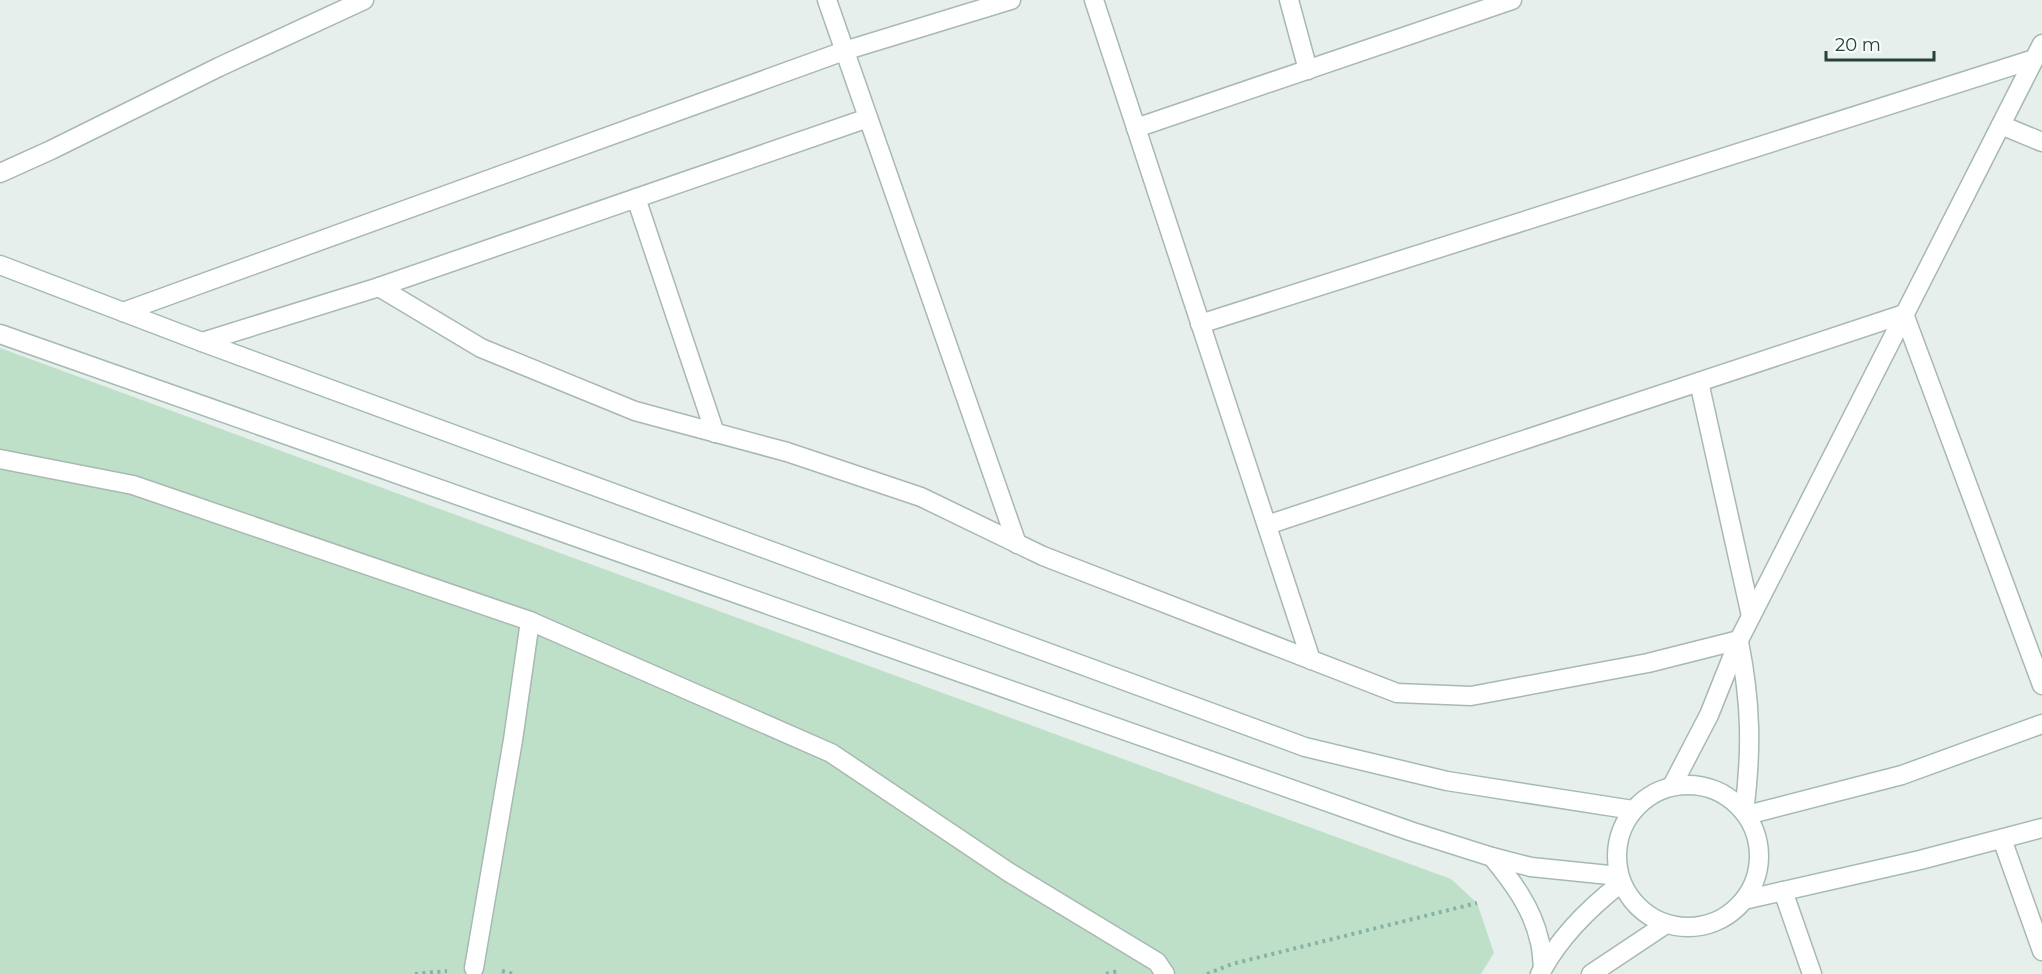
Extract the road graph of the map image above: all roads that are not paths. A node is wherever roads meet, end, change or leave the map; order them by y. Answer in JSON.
{"nodes":[{"id":1,"x":364,"y":0,"type":"edge"},
{"id":2,"x":827,"y":0,"type":"edge"},
{"id":3,"x":1011,"y":0,"type":"edge"},
{"id":4,"x":1094,"y":0,"type":"edge"},
{"id":5,"x":1289,"y":0,"type":"edge"},
{"id":6,"x":1512,"y":0,"type":"edge"},
{"id":7,"x":844,"y":51,"type":"junction"},
{"id":8,"x":2038,"y":52,"type":"edge"},
{"id":9,"x":1308,"y":70,"type":"junction"},
{"id":10,"x":868,"y":118,"type":"junction"},
{"id":11,"x":2001,"y":125,"type":"junction"},
{"id":12,"x":1136,"y":128,"type":"junction"},
{"id":13,"x":2042,"y":142,"type":"edge"},
{"id":14,"x":0,"y":172,"type":"edge"},
{"id":15,"x":636,"y":198,"type":"junction"},
{"id":16,"x":0,"y":265,"type":"edge"},
{"id":17,"x":379,"y":287,"type":"junction"},
{"id":18,"x":123,"y":312,"type":"junction"},
{"id":19,"x":1904,"y":314,"type":"junction"},
{"id":20,"x":1200,"y":324,"type":"junction"},
{"id":21,"x":0,"y":334,"type":"edge"},
{"id":22,"x":202,"y":342,"type":"junction"},
{"id":23,"x":1699,"y":382,"type":"junction"},
{"id":24,"x":715,"y":433,"type":"junction"},
{"id":25,"x":0,"y":459,"type":"edge"},
{"id":26,"x":1266,"y":525,"type":"junction"},
{"id":27,"x":1017,"y":544,"type":"junction"},
{"id":28,"x":1751,"y":616,"type":"junction"},
{"id":29,"x":530,"y":621,"type":"junction"},
{"id":30,"x":1739,"y":640,"type":"junction"},
{"id":31,"x":1311,"y":660,"type":"junction"},
{"id":32,"x":2042,"y":685,"type":"edge"},
{"id":33,"x":2042,"y":724,"type":"edge"},
{"id":34,"x":1672,"y":786,"type":"junction"},
{"id":35,"x":1633,"y":810,"type":"junction"},
{"id":36,"x":1745,"y":813,"type":"junction"},
{"id":37,"x":2042,"y":828,"type":"edge"},
{"id":38,"x":2002,"y":838,"type":"junction"},
{"id":39,"x":1492,"y":857,"type":"junction"},
{"id":40,"x":1620,"y":879,"type":"junction"},
{"id":41,"x":1783,"y":891,"type":"junction"},
{"id":42,"x":1744,"y":900,"type":"junction"},
{"id":43,"x":1666,"y":924,"type":"junction"},
{"id":44,"x":2042,"y":951,"type":"edge"},
{"id":45,"x":474,"y":968,"type":"dead end"},
{"id":46,"x":1542,"y":971,"type":"edge"},
{"id":47,"x":1165,"y":974,"type":"edge"},
{"id":48,"x":1590,"y":974,"type":"edge"},
{"id":49,"x":1812,"y":974,"type":"edge"}],
"edges":[{"from":1,"to":14,"type":"street"},
{"from":2,"to":7,"type":"street"},
{"from":3,"to":7,"type":"street"},
{"from":4,"to":12,"type":"street"},
{"from":5,"to":9,"type":"street"},
{"from":6,"to":9,"type":"street"},
{"from":7,"to":10,"type":"street"},
{"from":7,"to":18,"type":"street"},
{"from":8,"to":11,"type":"street"},
{"from":8,"to":20,"type":"street"},
{"from":9,"to":12,"type":"street"},
{"from":10,"to":15,"type":"street"},
{"from":10,"to":27,"type":"street"},
{"from":11,"to":13,"type":"street"},
{"from":11,"to":19,"type":"street"},
{"from":12,"to":20,"type":"street"},
{"from":15,"to":17,"type":"street"},
{"from":15,"to":24,"type":"street"},
{"from":16,"to":18,"type":"street"},
{"from":17,"to":22,"type":"street"},
{"from":17,"to":24,"type":"street"},
{"from":18,"to":22,"type":"street"},
{"from":19,"to":23,"type":"street"},
{"from":19,"to":28,"type":"street"},
{"from":19,"to":32,"type":"street"},
{"from":20,"to":26,"type":"street"},
{"from":21,"to":39,"type":"street"},
{"from":22,"to":35,"type":"street"},
{"from":23,"to":26,"type":"street"},
{"from":23,"to":28,"type":"street"},
{"from":24,"to":27,"type":"street"},
{"from":25,"to":29,"type":"street"},
{"from":26,"to":31,"type":"street"},
{"from":27,"to":31,"type":"street"},
{"from":28,"to":30,"type":"street"},
{"from":29,"to":45,"type":"street"},
{"from":29,"to":47,"type":"street"},
{"from":30,"to":31,"type":"street"},
{"from":30,"to":34,"type":"street"},
{"from":30,"to":36,"type":"street"},
{"from":33,"to":36,"type":"street"},
{"from":34,"to":35,"type":"street"},
{"from":34,"to":36,"type":"street"},
{"from":35,"to":40,"type":"street"},
{"from":36,"to":42,"type":"street"},
{"from":37,"to":38,"type":"street"},
{"from":38,"to":41,"type":"street"},
{"from":38,"to":44,"type":"street"},
{"from":39,"to":40,"type":"street"},
{"from":39,"to":46,"type":"street"},
{"from":40,"to":43,"type":"street"},
{"from":40,"to":46,"type":"street"},
{"from":41,"to":42,"type":"street"},
{"from":41,"to":49,"type":"street"},
{"from":42,"to":43,"type":"street"},
{"from":43,"to":48,"type":"street"}]}
